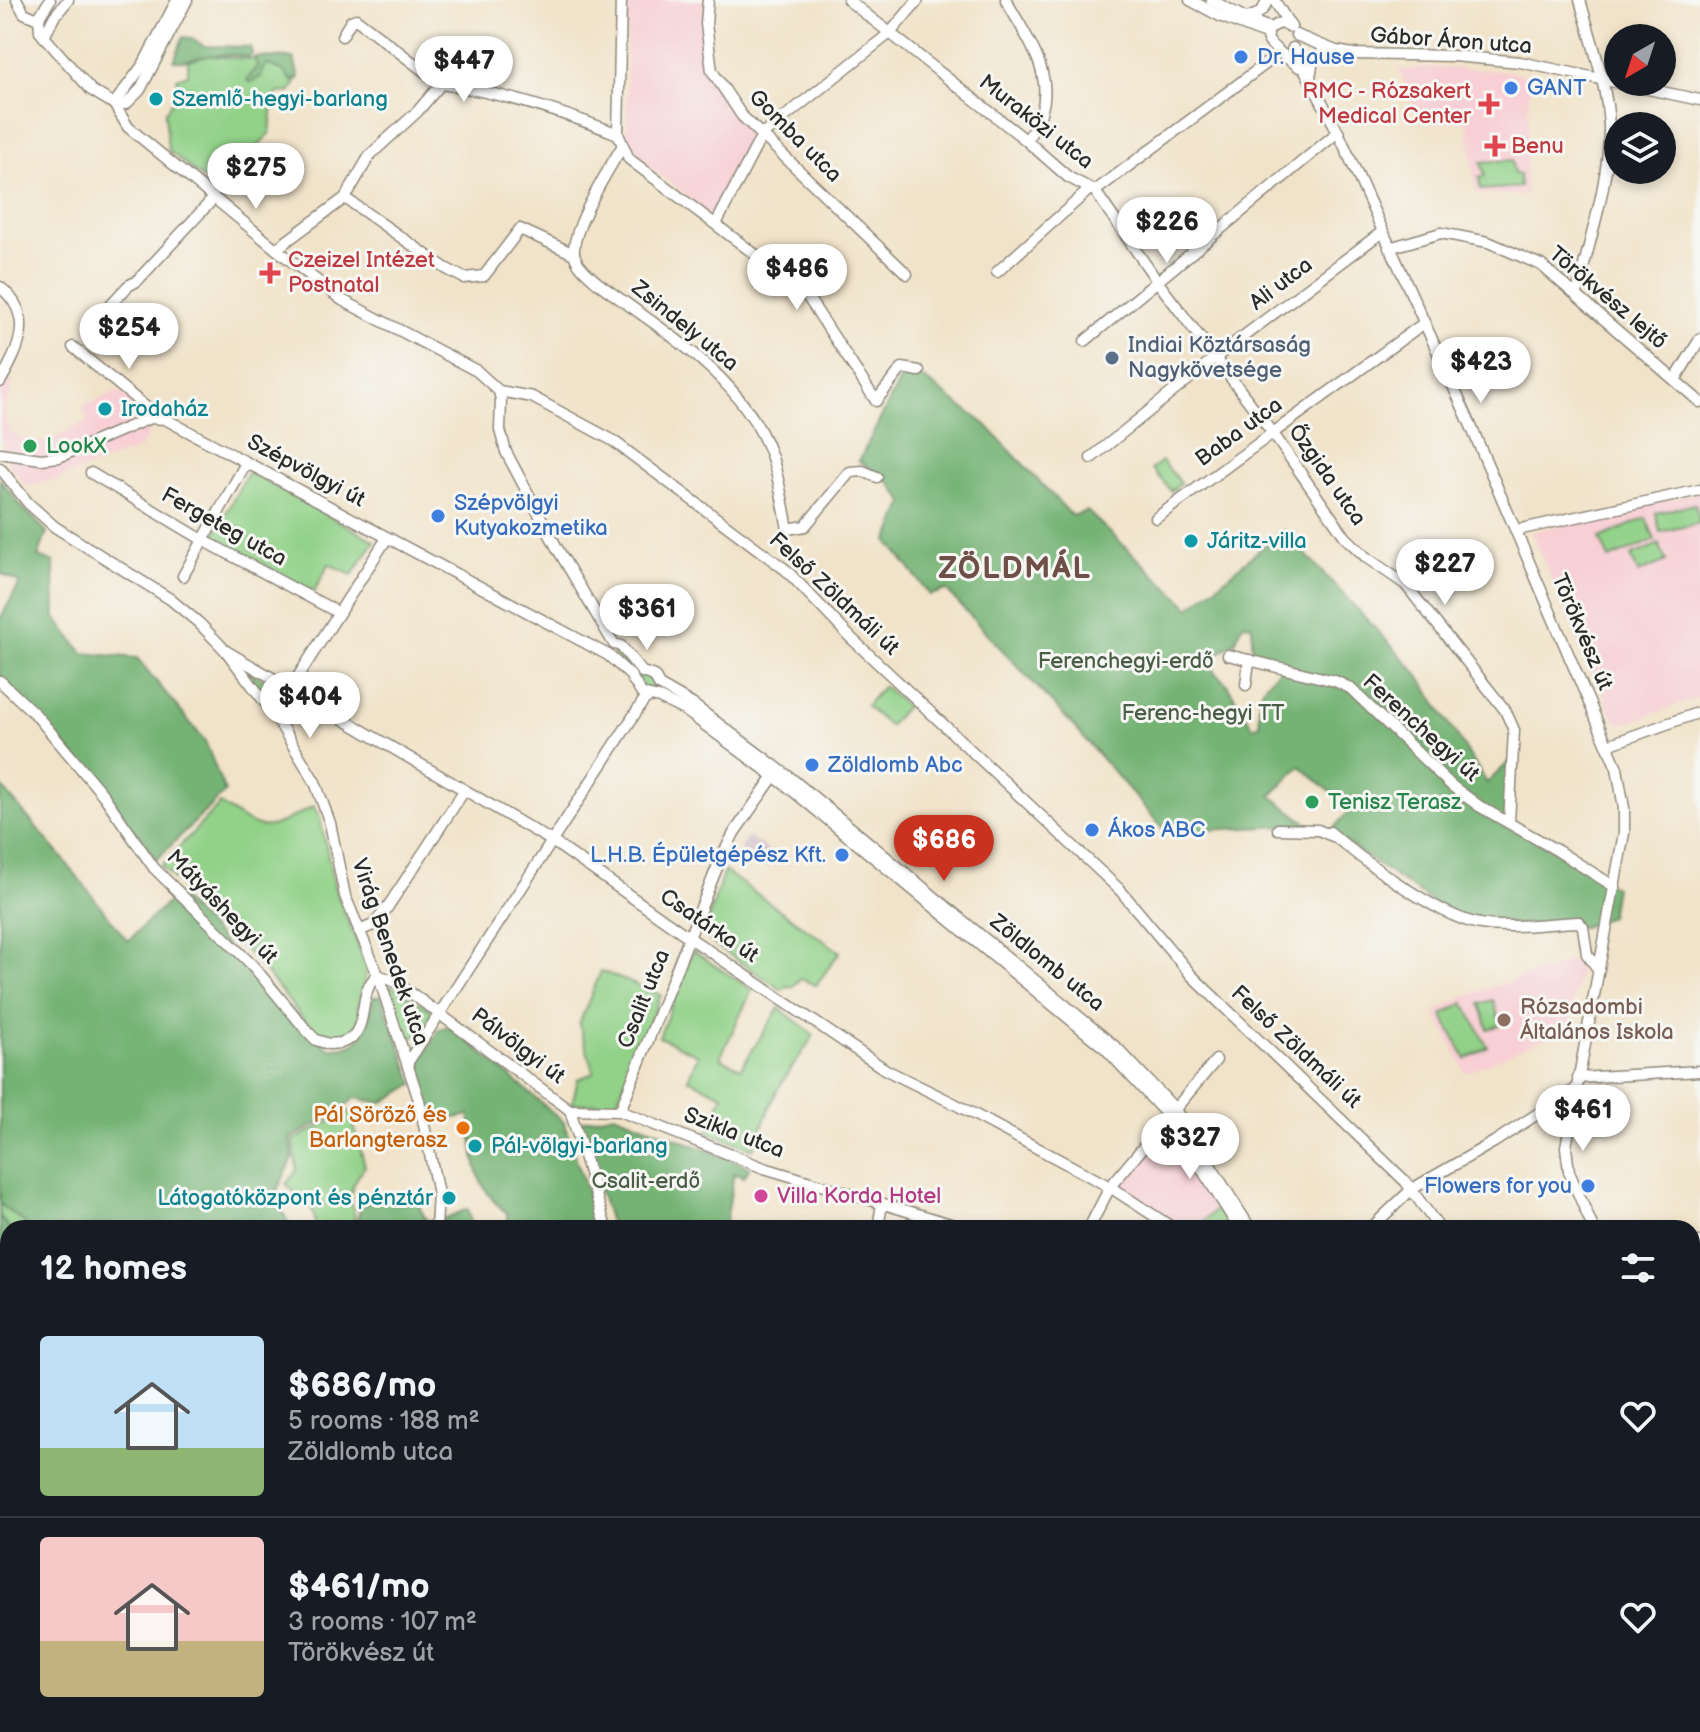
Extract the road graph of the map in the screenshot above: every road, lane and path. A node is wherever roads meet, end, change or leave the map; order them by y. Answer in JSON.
{"nodes":[{"id":1,"x":17,"y":0,"type":"edge"},
{"id":2,"x":50,"y":0,"type":"edge"},
{"id":3,"x":68,"y":0,"type":"edge"},
{"id":4,"x":177,"y":0,"type":"edge"},
{"id":5,"x":187,"y":0,"type":"edge"},
{"id":6,"x":621,"y":0,"type":"edge"},
{"id":7,"x":708,"y":0,"type":"edge"},
{"id":8,"x":848,"y":0,"type":"edge"},
{"id":9,"x":918,"y":0,"type":"edge"},
{"id":10,"x":1006,"y":0,"type":"edge"},
{"id":11,"x":1190,"y":0,"type":"edge"},
{"id":12,"x":1211,"y":0,"type":"edge"},
{"id":13,"x":1271,"y":0,"type":"edge"},
{"id":14,"x":1580,"y":0,"type":"edge"},
{"id":15,"x":40,"y":15,"type":"junction"},
{"id":16,"x":1246,"y":18,"type":"junction"},
{"id":17,"x":52,"y":20,"type":"junction"},
{"id":18,"x":1271,"y":30,"type":"junction"},
{"id":19,"x":1294,"y":31,"type":"junction"},
{"id":20,"x":890,"y":33,"type":"junction"},
{"id":21,"x":342,"y":36,"type":"dead end"},
{"id":22,"x":44,"y":37,"type":"junction"},
{"id":23,"x":1294,"y":48,"type":"junction"},
{"id":24,"x":1331,"y":50,"type":"junction"},
{"id":25,"x":1279,"y":52,"type":"junction"},
{"id":26,"x":1601,"y":80,"type":"junction"},
{"id":27,"x":1312,"y":82,"type":"junction"},
{"id":28,"x":441,"y":84,"type":"junction"},
{"id":29,"x":1700,"y":100,"type":"edge"},
{"id":30,"x":114,"y":104,"type":"junction"},
{"id":31,"x":1338,"y":132,"type":"junction"},
{"id":32,"x":618,"y":134,"type":"junction"},
{"id":33,"x":762,"y":135,"type":"junction"},
{"id":34,"x":1027,"y":141,"type":"junction"},
{"id":35,"x":622,"y":147,"type":"junction"},
{"id":36,"x":1093,"y":190,"type":"junction"},
{"id":37,"x":345,"y":198,"type":"junction"},
{"id":38,"x":213,"y":199,"type":"junction"},
{"id":39,"x":716,"y":224,"type":"junction"},
{"id":40,"x":1382,"y":232,"type":"junction"},
{"id":41,"x":1389,"y":248,"type":"junction"},
{"id":42,"x":276,"y":249,"type":"junction"},
{"id":43,"x":574,"y":254,"type":"junction"},
{"id":44,"x":997,"y":272,"type":"dead end"},
{"id":45,"x":907,"y":274,"type":"dead end"},
{"id":46,"x":1157,"y":281,"type":"junction"},
{"id":47,"x":0,"y":287,"type":"edge"},
{"id":48,"x":1577,"y":294,"type":"junction"},
{"id":49,"x":101,"y":315,"type":"dead end"},
{"id":50,"x":1424,"y":323,"type":"junction"},
{"id":51,"x":1700,"y":339,"type":"edge"},
{"id":52,"x":1085,"y":341,"type":"dead end"},
{"id":53,"x":73,"y":347,"type":"dead end"},
{"id":54,"x":1216,"y":357,"type":"junction"},
{"id":55,"x":919,"y":371,"type":"dead end"},
{"id":56,"x":1675,"y":380,"type":"junction"},
{"id":57,"x":0,"y":382,"type":"edge"},
{"id":58,"x":499,"y":391,"type":"junction"},
{"id":59,"x":1700,"y":402,"type":"edge"},
{"id":60,"x":150,"y":418,"type":"junction"},
{"id":61,"x":1272,"y":432,"type":"junction"},
{"id":62,"x":0,"y":453,"type":"edge"},
{"id":63,"x":1091,"y":458,"type":"dead end"},
{"id":64,"x":246,"y":463,"type":"junction"},
{"id":65,"x":0,"y":468,"type":"edge"},
{"id":66,"x":91,"y":473,"type":"dead end"},
{"id":67,"x":877,"y":477,"type":"dead end"},
{"id":68,"x":1700,"y":490,"type":"edge"},
{"id":69,"x":1156,"y":518,"type":"dead end"},
{"id":70,"x":1517,"y":530,"type":"junction"},
{"id":71,"x":387,"y":538,"type":"junction"},
{"id":72,"x":203,"y":540,"type":"junction"},
{"id":73,"x":183,"y":576,"type":"dead end"},
{"id":74,"x":339,"y":613,"type":"junction"},
{"id":75,"x":610,"y":648,"type":"junction"},
{"id":76,"x":226,"y":651,"type":"junction"},
{"id":77,"x":1228,"y":655,"type":"dead end"},
{"id":78,"x":1249,"y":660,"type":"junction"},
{"id":79,"x":0,"y":681,"type":"edge"},
{"id":80,"x":659,"y":685,"type":"junction"},
{"id":81,"x":1246,"y":685,"type":"dead end"},
{"id":82,"x":290,"y":688,"type":"junction"},
{"id":83,"x":647,"y":695,"type":"junction"},
{"id":84,"x":1700,"y":712,"type":"edge"},
{"id":85,"x":274,"y":714,"type":"junction"},
{"id":86,"x":1608,"y":745,"type":"junction"},
{"id":87,"x":776,"y":773,"type":"junction"},
{"id":88,"x":464,"y":791,"type":"junction"},
{"id":89,"x":1509,"y":823,"type":"junction"},
{"id":90,"x":1278,"y":829,"type":"dead end"},
{"id":91,"x":552,"y":841,"type":"junction"},
{"id":92,"x":1615,"y":887,"type":"junction"},
{"id":93,"x":359,"y":931,"type":"junction"},
{"id":94,"x":690,"y":938,"type":"junction"},
{"id":95,"x":1598,"y":969,"type":"junction"},
{"id":96,"x":378,"y":975,"type":"junction"},
{"id":97,"x":440,"y":1013,"type":"junction"},
{"id":98,"x":1216,"y":1060,"type":"dead end"},
{"id":99,"x":408,"y":1062,"type":"junction"},
{"id":100,"x":1700,"y":1071,"type":"edge"},
{"id":101,"x":1577,"y":1083,"type":"junction"},
{"id":102,"x":570,"y":1110,"type":"junction"},
{"id":103,"x":620,"y":1111,"type":"junction"},
{"id":104,"x":1171,"y":1112,"type":"junction"},
{"id":105,"x":1110,"y":1187,"type":"junction"},
{"id":106,"x":1412,"y":1189,"type":"junction"},
{"id":107,"x":1227,"y":1199,"type":"junction"},
{"id":108,"x":882,"y":1204,"type":"junction"},
{"id":109,"x":436,"y":1220,"type":"edge"},
{"id":110,"x":604,"y":1220,"type":"edge"},
{"id":111,"x":879,"y":1220,"type":"edge"},
{"id":112,"x":937,"y":1220,"type":"edge"},
{"id":113,"x":1093,"y":1220,"type":"edge"},
{"id":114,"x":1161,"y":1220,"type":"edge"},
{"id":115,"x":1233,"y":1220,"type":"edge"},
{"id":116,"x":1244,"y":1220,"type":"edge"},
{"id":117,"x":1379,"y":1220,"type":"edge"},
{"id":118,"x":1433,"y":1220,"type":"edge"},
{"id":119,"x":1589,"y":1220,"type":"edge"}],
"edges":[{"from":1,"to":15,"type":"street"},
{"from":2,"to":15,"type":"street"},
{"from":3,"to":17,"type":"street"},
{"from":4,"to":30,"type":"street"},
{"from":5,"to":30,"type":"street"},
{"from":6,"to":32,"type":"street"},
{"from":7,"to":33,"type":"street","name":"Gomba utca"},
{"from":8,"to":20,"type":"street","name":"Muraközi utca"},
{"from":9,"to":20,"type":"street"},
{"from":10,"to":34,"type":"street"},
{"from":11,"to":18,"type":"street"},
{"from":12,"to":16,"type":"street"},
{"from":13,"to":16,"type":"street"},
{"from":13,"to":18,"type":"street"},
{"from":13,"to":19,"type":"street"},
{"from":14,"to":26,"type":"street"},
{"from":15,"to":17,"type":"street"},
{"from":15,"to":22,"type":"street"},
{"from":16,"to":18,"type":"street"},
{"from":17,"to":22,"type":"street"},
{"from":18,"to":19,"type":"street"},
{"from":18,"to":25,"type":"street"},
{"from":19,"to":23,"type":"street"},
{"from":19,"to":24,"type":"street","name":"Gábor Áron utca"},
{"from":20,"to":33,"type":"street"},
{"from":20,"to":34,"type":"street","name":"Muraközi utca"},
{"from":21,"to":28,"type":"street"},
{"from":22,"to":30,"type":"street","name":"Felső Zöldmáli út"},
{"from":23,"to":24,"type":"street"},
{"from":23,"to":25,"type":"street"},
{"from":23,"to":27,"type":"street","name":"Törökvész út"},
{"from":24,"to":26,"type":"street","name":"Gábor Áron utca"},
{"from":24,"to":27,"type":"street"},
{"from":25,"to":27,"type":"street","name":"Törökvész út"},
{"from":25,"to":36,"type":"street","name":"Muraközi utca"},
{"from":26,"to":29,"type":"street","name":"Gábor Áron utca"},
{"from":26,"to":48,"type":"street"},
{"from":27,"to":31,"type":"street","name":"Törökvész út"},
{"from":28,"to":32,"type":"street"},
{"from":28,"to":37,"type":"street"},
{"from":30,"to":38,"type":"street","name":"Felső Zöldmáli út"},
{"from":31,"to":40,"type":"street","name":"Törökvész út"},
{"from":31,"to":46,"type":"street"},
{"from":32,"to":35,"type":"street"},
{"from":33,"to":39,"type":"street"},
{"from":33,"to":45,"type":"street","name":"Gomba utca"},
{"from":34,"to":36,"type":"street","name":"Muraközi utca"},
{"from":35,"to":39,"type":"street"},
{"from":35,"to":43,"type":"street"},
{"from":36,"to":44,"type":"street"},
{"from":36,"to":46,"type":"street","name":"Őzgida utca"},
{"from":37,"to":42,"type":"street"},
{"from":37,"to":43,"type":"street","name":"Zsindely utca"},
{"from":38,"to":42,"type":"street","name":"Felső Zöldmáli út"},
{"from":38,"to":49,"type":"street"},
{"from":39,"to":55,"type":"street"},
{"from":40,"to":41,"type":"street","name":"Törökvész út"},
{"from":40,"to":54,"type":"street","name":"Ali utca"},
{"from":41,"to":48,"type":"street","name":"Törökvész lejtő"},
{"from":41,"to":50,"type":"street","name":"Törökvész út"},
{"from":42,"to":58,"type":"street","name":"Felső Zöldmáli út"},
{"from":43,"to":67,"type":"street","name":"Zsindely utca"},
{"from":46,"to":52,"type":"street"},
{"from":46,"to":54,"type":"street","name":"Őzgida utca"},
{"from":47,"to":57,"type":"street"},
{"from":48,"to":56,"type":"street","name":"Törökvész lejtő"},
{"from":50,"to":61,"type":"street","name":"Baba utca"},
{"from":50,"to":70,"type":"street","name":"Törökvész út"},
{"from":51,"to":56,"type":"street"},
{"from":53,"to":60,"type":"street"},
{"from":54,"to":61,"type":"street","name":"Őzgida utca"},
{"from":54,"to":63,"type":"street","name":"Ali utca"},
{"from":56,"to":59,"type":"street","name":"Törökvész lejtő"},
{"from":58,"to":75,"type":"street"},
{"from":58,"to":106,"type":"street","name":"Felső Zöldmáli út"},
{"from":60,"to":62,"type":"street"},
{"from":60,"to":64,"type":"street","name":"Szépvölgyi út"},
{"from":61,"to":69,"type":"street","name":"Baba utca"},
{"from":61,"to":89,"type":"street","name":"Őzgida utca"},
{"from":64,"to":71,"type":"street","name":"Szépvölgyi út"},
{"from":64,"to":72,"type":"street"},
{"from":65,"to":76,"type":"street","name":"Virág Benedek utca"},
{"from":66,"to":72,"type":"street","name":"Fergeteg utca"},
{"from":68,"to":70,"type":"street"},
{"from":70,"to":86,"type":"street","name":"Törökvész út"},
{"from":71,"to":74,"type":"street"},
{"from":71,"to":75,"type":"street","name":"Szépvölgyi út"},
{"from":72,"to":73,"type":"street"},
{"from":72,"to":74,"type":"street","name":"Fergeteg utca"},
{"from":74,"to":82,"type":"street"},
{"from":75,"to":80,"type":"street"},
{"from":75,"to":83,"type":"street"},
{"from":76,"to":82,"type":"street","name":"Csatárka út"},
{"from":76,"to":85,"type":"street","name":"Virág Benedek utca"},
{"from":77,"to":78,"type":"street","name":"Ferenchegyi út"},
{"from":78,"to":81,"type":"street"},
{"from":78,"to":89,"type":"street","name":"Ferenchegyi út"},
{"from":79,"to":96,"type":"street","name":"Mátyáshegyi út"},
{"from":80,"to":83,"type":"street"},
{"from":80,"to":87,"type":"street","name":"Zöldlomb utca"},
{"from":82,"to":85,"type":"street"},
{"from":82,"to":88,"type":"street","name":"Csatárka út"},
{"from":83,"to":87,"type":"street","name":"Zöldlomb utca"},
{"from":83,"to":91,"type":"street"},
{"from":84,"to":86,"type":"street"},
{"from":85,"to":93,"type":"street","name":"Virág Benedek utca"},
{"from":86,"to":92,"type":"street","name":"Törökvész út"},
{"from":87,"to":94,"type":"street","name":"Csalit utca"},
{"from":87,"to":104,"type":"street","name":"Zöldlomb utca"},
{"from":88,"to":91,"type":"street","name":"Csatárka út"},
{"from":88,"to":93,"type":"street"},
{"from":89,"to":92,"type":"street","name":"Ferenchegyi út"},
{"from":90,"to":95,"type":"street"},
{"from":91,"to":94,"type":"street","name":"Csatárka út"},
{"from":91,"to":97,"type":"street"},
{"from":92,"to":95,"type":"street","name":"Törökvész út"},
{"from":93,"to":96,"type":"street","name":"Virág Benedek utca"},
{"from":94,"to":103,"type":"street","name":"Csalit utca"},
{"from":94,"to":105,"type":"street","name":"Csatárka út"},
{"from":95,"to":101,"type":"street","name":"Törökvész út"},
{"from":96,"to":97,"type":"street","name":"Pálvölgyi út"},
{"from":96,"to":99,"type":"street","name":"Virág Benedek utca"},
{"from":97,"to":99,"type":"street"},
{"from":97,"to":102,"type":"street","name":"Pálvölgyi út"},
{"from":98,"to":104,"type":"street"},
{"from":99,"to":109,"type":"street"},
{"from":100,"to":101,"type":"street"},
{"from":101,"to":106,"type":"street"},
{"from":101,"to":119,"type":"street","name":"Törökvész út"},
{"from":102,"to":103,"type":"street","name":"Szikla utca"},
{"from":102,"to":110,"type":"street","name":"Pálvölgyi út"},
{"from":103,"to":108,"type":"street","name":"Szikla utca"},
{"from":104,"to":105,"type":"street"},
{"from":104,"to":107,"type":"street","name":"Zöldlomb utca"},
{"from":105,"to":113,"type":"street"},
{"from":105,"to":114,"type":"street","name":"Csatárka út"},
{"from":106,"to":117,"type":"street"},
{"from":106,"to":118,"type":"street","name":"Felső Zöldmáli út"},
{"from":107,"to":115,"type":"street","name":"Zöldlomb utca"},
{"from":107,"to":116,"type":"street","name":"Zöldlomb utca"},
{"from":108,"to":111,"type":"street"},
{"from":108,"to":112,"type":"street","name":"Szikla utca"}]}
